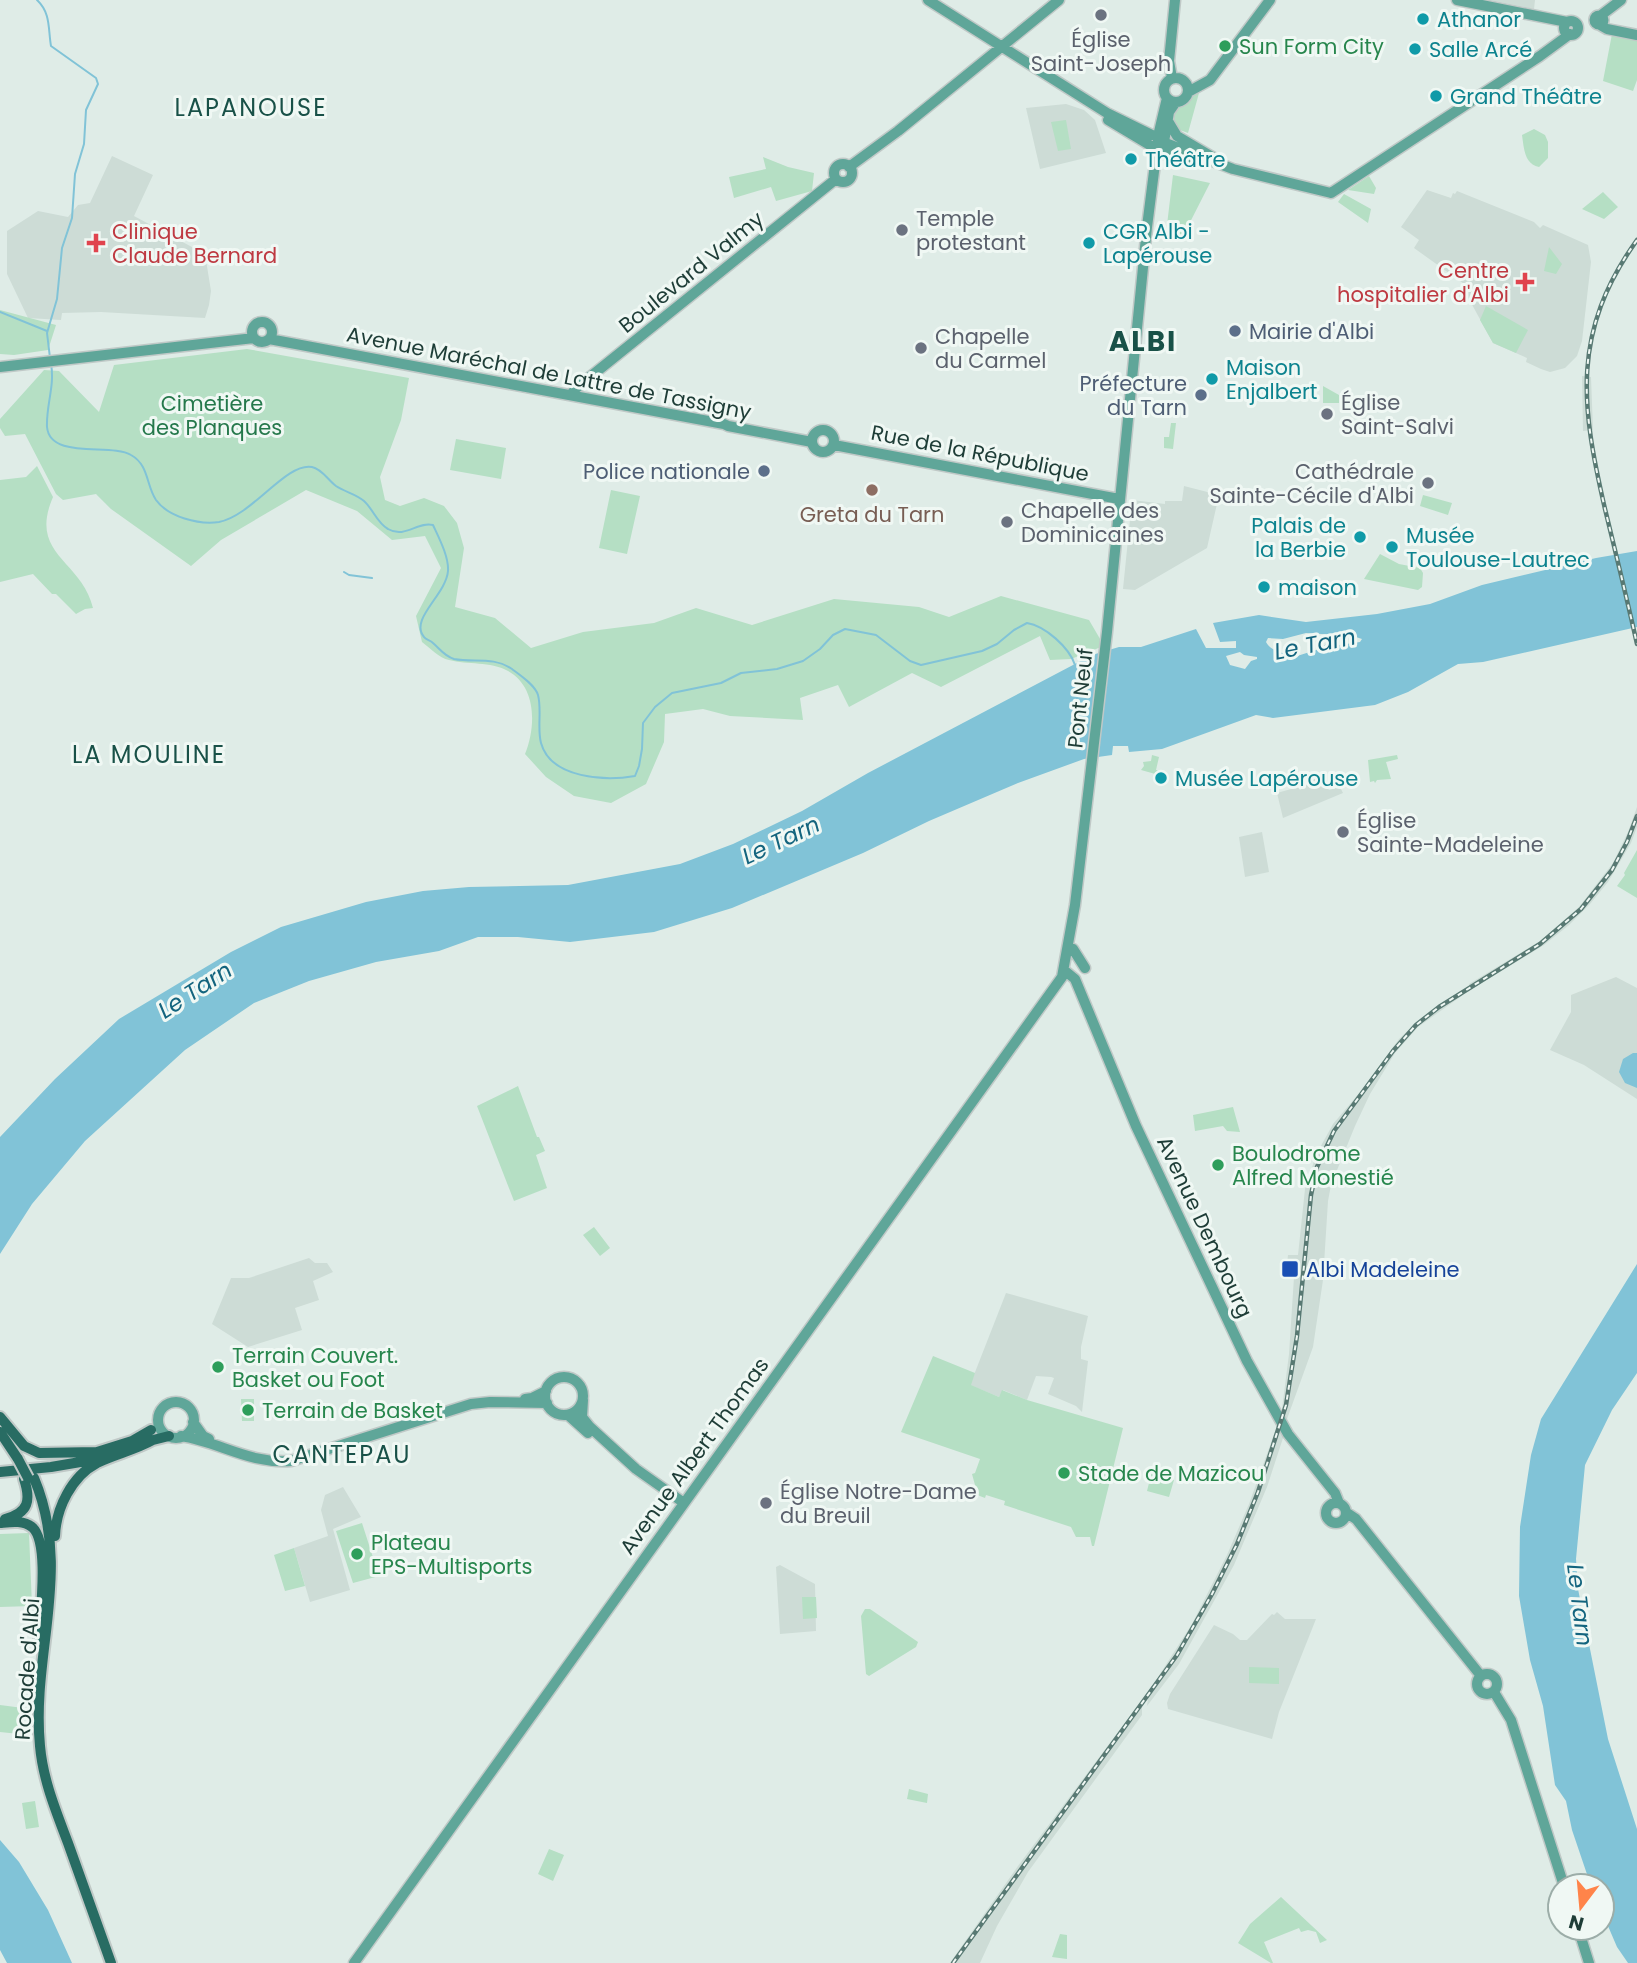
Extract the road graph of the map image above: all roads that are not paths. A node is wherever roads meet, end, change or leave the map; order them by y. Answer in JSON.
{"nodes":[{"id":1,"x":928,"y":0,"type":"edge"},
{"id":2,"x":1059,"y":0,"type":"edge"},
{"id":3,"x":1175,"y":0,"type":"edge"},
{"id":4,"x":1270,"y":0,"type":"edge"},
{"id":5,"x":1457,"y":0,"type":"edge"},
{"id":6,"x":1621,"y":0,"type":"edge"},
{"id":7,"x":1598,"y":21,"type":"junction"},
{"id":8,"x":1571,"y":28,"type":"junction"},
{"id":9,"x":1637,"y":35,"type":"edge"},
{"id":10,"x":1001,"y":47,"type":"junction"},
{"id":11,"x":1172,"y":79,"type":"junction"},
{"id":12,"x":1186,"y":87,"type":"junction"},
{"id":13,"x":1171,"y":100,"type":"junction"},
{"id":14,"x":1093,"y":105,"type":"junction"},
{"id":15,"x":1165,"y":122,"type":"junction"},
{"id":16,"x":1152,"y":135,"type":"dead end"},
{"id":17,"x":1168,"y":144,"type":"dead end"},
{"id":18,"x":1160,"y":152,"type":"junction"},
{"id":19,"x":1222,"y":166,"type":"junction"},
{"id":20,"x":1331,"y":193,"type":"junction"},
{"id":21,"x":253,"y":334,"type":"junction"},
{"id":22,"x":273,"y":338,"type":"junction"},
{"id":23,"x":0,"y":365,"type":"edge"},
{"id":24,"x":571,"y":395,"type":"junction"},
{"id":25,"x":812,"y":440,"type":"junction"},
{"id":26,"x":834,"y":445,"type":"junction"},
{"id":27,"x":1119,"y":499,"type":"junction"},
{"id":28,"x":1109,"y":610,"type":"junction"},
{"id":29,"x":1092,"y":764,"type":"junction"},
{"id":30,"x":1073,"y":949,"type":"junction"},
{"id":31,"x":1085,"y":968,"type":"dead end"},
{"id":32,"x":1064,"y":970,"type":"junction"},
{"id":33,"x":547,"y":1391,"type":"junction"},
{"id":34,"x":583,"y":1400,"type":"junction"},
{"id":35,"x":547,"y":1404,"type":"junction"},
{"id":36,"x":568,"y":1415,"type":"junction"},
{"id":37,"x":0,"y":1419,"type":"edge"},
{"id":38,"x":158,"y":1419,"type":"junction"},
{"id":39,"x":193,"y":1422,"type":"junction"},
{"id":40,"x":0,"y":1432,"type":"edge"},
{"id":41,"x":152,"y":1435,"type":"junction"},
{"id":42,"x":169,"y":1436,"type":"junction"},
{"id":43,"x":181,"y":1436,"type":"junction"},
{"id":44,"x":20,"y":1459,"type":"junction"},
{"id":45,"x":0,"y":1472,"type":"edge"},
{"id":46,"x":29,"y":1478,"type":"junction"},
{"id":47,"x":1335,"y":1503,"type":"junction"},
{"id":48,"x":680,"y":1508,"type":"junction"},
{"id":49,"x":1345,"y":1516,"type":"junction"},
{"id":50,"x":0,"y":1521,"type":"edge"},
{"id":51,"x":52,"y":1584,"type":"junction"},
{"id":52,"x":39,"y":1637,"type":"junction"},
{"id":53,"x":1560,"y":1872,"type":"edge"},
{"id":54,"x":1582,"y":1942,"type":"edge"},
{"id":55,"x":104,"y":1963,"type":"edge"},
{"id":56,"x":111,"y":1963,"type":"edge"},
{"id":57,"x":354,"y":1963,"type":"edge"},
{"id":58,"x":1589,"y":1963,"type":"edge"}],
"edges":[{"from":1,"to":10,"type":"main road"},
{"from":2,"to":10,"type":"main road"},
{"from":3,"to":11,"type":"main road"},
{"from":4,"to":12,"type":"main road"},
{"from":5,"to":8,"type":"main road"},
{"from":6,"to":7,"type":"main road"},
{"from":7,"to":8,"type":"main road"},
{"from":7,"to":9,"type":"main road"},
{"from":8,"to":20,"type":"main road"},
{"from":8,"to":20,"type":"main road"},
{"from":10,"to":14,"type":"main road"},
{"from":10,"to":24,"type":"main road","name":"Boulevard Valmy"},
{"from":11,"to":12,"type":"main road"},
{"from":11,"to":13,"type":"main road"},
{"from":12,"to":13,"type":"main road"},
{"from":13,"to":15,"type":"main road"},
{"from":14,"to":15,"type":"main road"},
{"from":14,"to":16,"type":"main road"},
{"from":14,"to":18,"type":"main road"},
{"from":15,"to":18,"type":"main road"},
{"from":15,"to":19,"type":"main road"},
{"from":17,"to":19,"type":"main road"},
{"from":18,"to":19,"type":"main road"},
{"from":18,"to":27,"type":"main road"},
{"from":18,"to":28,"type":"main road"},
{"from":19,"to":20,"type":"main road"},
{"from":21,"to":22,"type":"main road"},
{"from":21,"to":22,"type":"main road"},
{"from":21,"to":23,"type":"main road"},
{"from":22,"to":24,"type":"main road","name":"Avenue Maréchal de Lattre de Tassigny"},
{"from":24,"to":25,"type":"main road","name":"Avenue Maréchal de Lattre de Tassigny"},
{"from":25,"to":26,"type":"main road"},
{"from":25,"to":26,"type":"main road"},
{"from":26,"to":27,"type":"main road","name":"Rue de la République"},
{"from":27,"to":28,"type":"main road"},
{"from":28,"to":29,"type":"main road","name":"Pont Neuf"},
{"from":29,"to":30,"type":"main road"},
{"from":29,"to":32,"type":"main road"},
{"from":30,"to":31,"type":"main road"},
{"from":30,"to":32,"type":"main road"},
{"from":32,"to":47,"type":"main road","name":"Avenue Dembourg"},
{"from":32,"to":48,"type":"main road","name":"Avenue Albert Thomas"},
{"from":33,"to":34,"type":"main road"},
{"from":33,"to":35,"type":"main road"},
{"from":33,"to":39,"type":"main road"},
{"from":34,"to":36,"type":"main road"},
{"from":34,"to":48,"type":"main road"},
{"from":35,"to":36,"type":"main road"},
{"from":35,"to":43,"type":"main road"},
{"from":36,"to":48,"type":"main road"},
{"from":37,"to":41,"type":"highway"},
{"from":37,"to":44,"type":"highway","name":"Rocade d'Albi"},
{"from":38,"to":39,"type":"main road"},
{"from":38,"to":41,"type":"highway"},
{"from":38,"to":42,"type":"main road"},
{"from":39,"to":43,"type":"main road"},
{"from":40,"to":44,"type":"highway","name":"Rocade d'Albi"},
{"from":41,"to":42,"type":"highway"},
{"from":41,"to":45,"type":"highway"},
{"from":41,"to":51,"type":"highway"},
{"from":42,"to":43,"type":"main road"},
{"from":44,"to":46,"type":"highway","name":"Rocade d'Albi"},
{"from":46,"to":50,"type":"highway"},
{"from":46,"to":51,"type":"highway","name":"Rocade d'Albi"},
{"from":46,"to":52,"type":"highway","name":"Rocade d'Albi"},
{"from":47,"to":49,"type":"main road"},
{"from":47,"to":49,"type":"main road"},
{"from":48,"to":57,"type":"main road","name":"Avenue Albert Thomas"},
{"from":49,"to":53,"type":"main road"},
{"from":50,"to":52,"type":"highway"},
{"from":51,"to":56,"type":"highway","name":"Rocade d'Albi"},
{"from":52,"to":55,"type":"highway","name":"Rocade d'Albi"},
{"from":54,"to":58,"type":"main road"}]}
